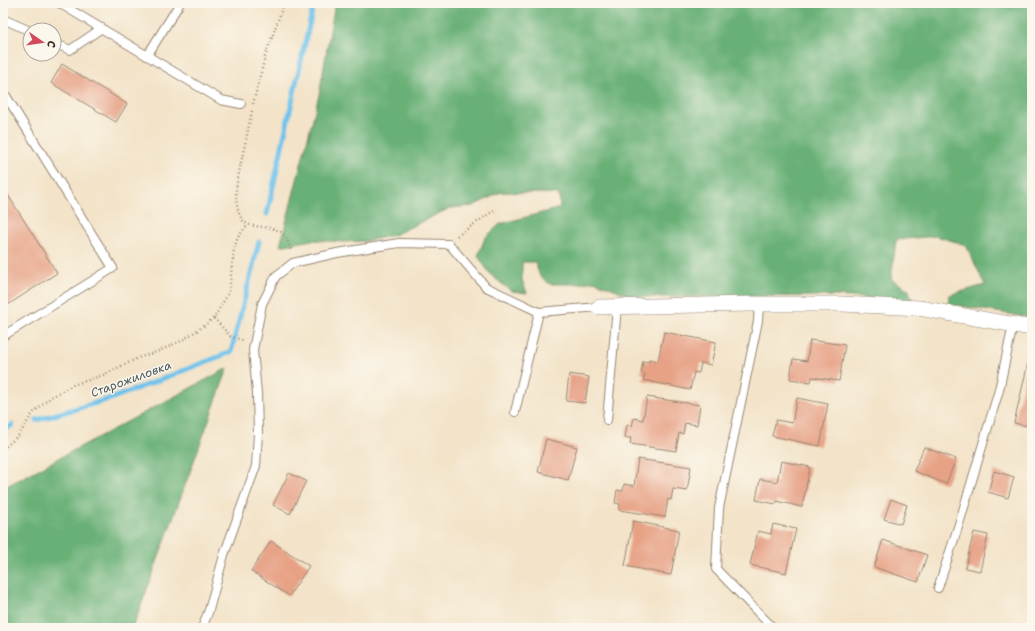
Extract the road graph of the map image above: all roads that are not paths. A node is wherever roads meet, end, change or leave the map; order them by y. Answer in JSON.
{"nodes":[{"id":1,"x":60,"y":3,"type":"edge"},
{"id":2,"x":180,"y":3,"type":"edge"},
{"id":3,"x":3,"y":19,"type":"edge"},
{"id":4,"x":22,"y":27,"type":"edge"},
{"id":5,"x":102,"y":28,"type":"junction"},
{"id":6,"x":62,"y":46,"type":"edge"},
{"id":7,"x":147,"y":56,"type":"junction"},
{"id":8,"x":3,"y":91,"type":"edge"},
{"id":9,"x":241,"y":104,"type":"dead end"},
{"id":10,"x":759,"y":304,"type":"junction"},
{"id":11,"x":617,"y":307,"type":"junction"},
{"id":12,"x":599,"y":308,"type":"joint"},
{"id":13,"x":539,"y":312,"type":"junction"},
{"id":14,"x":1013,"y":325,"type":"junction"},
{"id":15,"x":1032,"y":328,"type":"edge"},
{"id":16,"x":3,"y":336,"type":"edge"},
{"id":17,"x":515,"y":412,"type":"dead end"},
{"id":18,"x":606,"y":420,"type":"dead end"},
{"id":19,"x":938,"y":588,"type":"dead end"},
{"id":20,"x":202,"y":628,"type":"edge"},
{"id":21,"x":773,"y":628,"type":"edge"}],
"edges":[{"from":1,"to":5,"type":"lane"},
{"from":2,"to":7,"type":"lane"},
{"from":3,"to":4,"type":"lane"},
{"from":5,"to":6,"type":"lane"},
{"from":5,"to":7,"type":"lane"},
{"from":7,"to":9,"type":"lane"},
{"from":8,"to":16,"type":"lane"},
{"from":10,"to":11,"type":"street"},
{"from":10,"to":14,"type":"street"},
{"from":10,"to":21,"type":"lane"},
{"from":11,"to":12,"type":"street"},
{"from":11,"to":18,"type":"lane"},
{"from":12,"to":13,"type":"lane"},
{"from":13,"to":17,"type":"lane"},
{"from":13,"to":20,"type":"lane"},
{"from":14,"to":15,"type":"street"},
{"from":14,"to":19,"type":"lane"}]}
